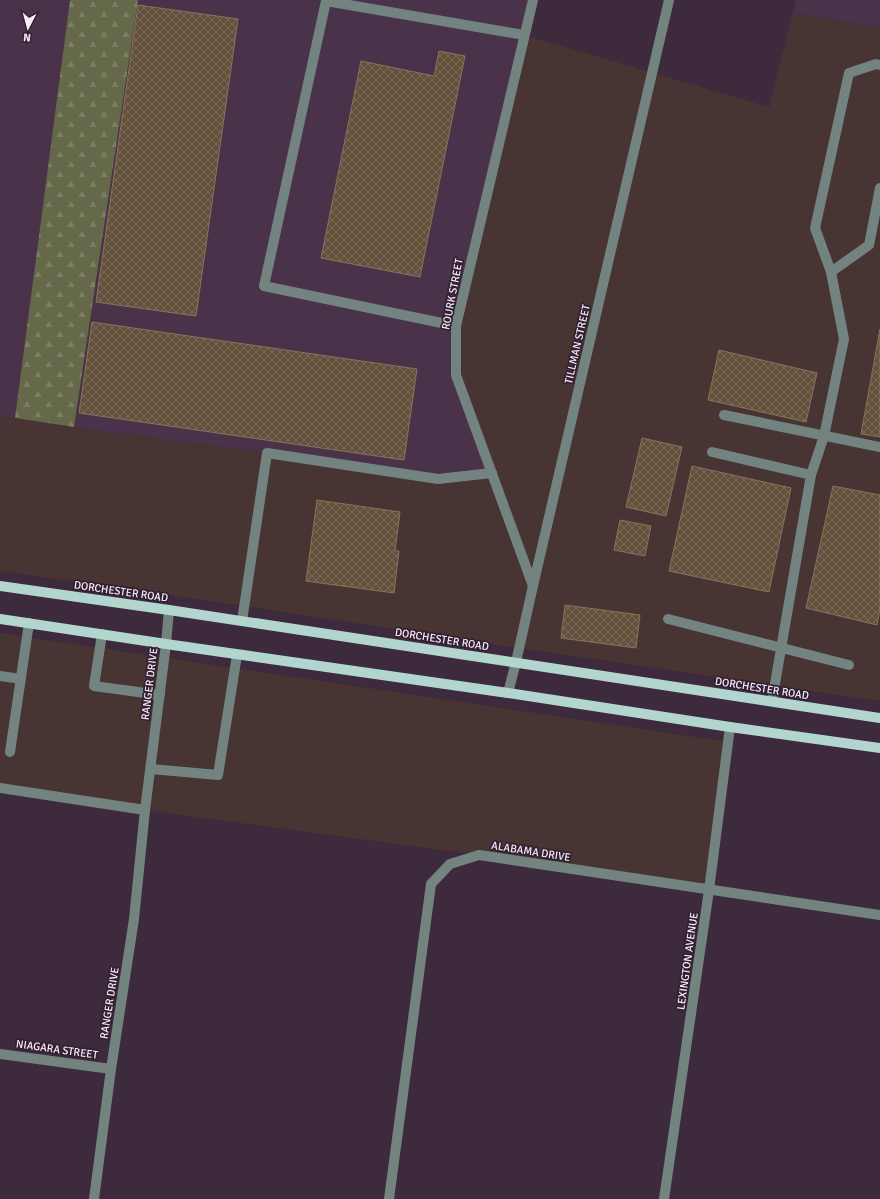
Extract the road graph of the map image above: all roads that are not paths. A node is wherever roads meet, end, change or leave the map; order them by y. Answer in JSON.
{"nodes":[{"id":1,"x":533,"y":0,"type":"edge"},
{"id":2,"x":669,"y":0,"type":"edge"},
{"id":3,"x":524,"y":35,"type":"junction"},
{"id":4,"x":880,"y":65,"type":"edge"},
{"id":5,"x":880,"y":188,"type":"edge"},
{"id":6,"x":832,"y":272,"type":"junction"},
{"id":7,"x":456,"y":326,"type":"junction"},
{"id":8,"x":724,"y":415,"type":"dead end"},
{"id":9,"x":824,"y":436,"type":"junction"},
{"id":10,"x":880,"y":447,"type":"edge"},
{"id":11,"x":712,"y":452,"type":"dead end"},
{"id":12,"x":492,"y":473,"type":"junction"},
{"id":13,"x":811,"y":475,"type":"junction"},
{"id":14,"x":0,"y":586,"type":"edge"},
{"id":15,"x":533,"y":586,"type":"junction"},
{"id":16,"x":170,"y":610,"type":"junction"},
{"id":17,"x":0,"y":619,"type":"edge"},
{"id":18,"x":668,"y":619,"type":"dead end"},
{"id":19,"x":242,"y":621,"type":"junction"},
{"id":20,"x":29,"y":623,"type":"junction"},
{"id":21,"x":102,"y":634,"type":"junction"},
{"id":22,"x":166,"y":644,"type":"junction"},
{"id":23,"x":781,"y":648,"type":"junction"},
{"id":24,"x":237,"y":654,"type":"junction"},
{"id":25,"x":516,"y":662,"type":"junction"},
{"id":26,"x":849,"y":665,"type":"dead end"},
{"id":27,"x":0,"y":676,"type":"edge"},
{"id":28,"x":21,"y":679,"type":"junction"},
{"id":29,"x":508,"y":693,"type":"junction"},
{"id":30,"x":160,"y":695,"type":"junction"},
{"id":31,"x":772,"y":701,"type":"junction"},
{"id":32,"x":880,"y":718,"type":"edge"},
{"id":33,"x":730,"y":727,"type":"junction"},
{"id":34,"x":880,"y":748,"type":"edge"},
{"id":35,"x":10,"y":752,"type":"dead end"},
{"id":36,"x":151,"y":769,"type":"junction"},
{"id":37,"x":0,"y":788,"type":"edge"},
{"id":38,"x":145,"y":810,"type":"junction"},
{"id":39,"x":709,"y":890,"type":"junction"},
{"id":40,"x":880,"y":915,"type":"edge"},
{"id":41,"x":0,"y":1054,"type":"edge"},
{"id":42,"x":111,"y":1068,"type":"junction"},
{"id":43,"x":94,"y":1199,"type":"edge"},
{"id":44,"x":389,"y":1199,"type":"edge"},
{"id":45,"x":664,"y":1199,"type":"edge"}],
"edges":[{"from":1,"to":3,"type":"street","name":"ROURK STREET"},
{"from":2,"to":15,"type":"street","name":"TILLMAN STREET"},
{"from":3,"to":7,"type":"street","name":"ROURK STREET"},
{"from":3,"to":7,"type":"street"},
{"from":4,"to":6,"type":"street"},
{"from":5,"to":6,"type":"street"},
{"from":6,"to":9,"type":"street"},
{"from":7,"to":12,"type":"street","name":"ROURK STREET"},
{"from":8,"to":9,"type":"street"},
{"from":9,"to":10,"type":"street"},
{"from":9,"to":13,"type":"street"},
{"from":11,"to":13,"type":"street"},
{"from":12,"to":15,"type":"street","name":"ROURK STREET"},
{"from":12,"to":19,"type":"street"},
{"from":13,"to":23,"type":"street"},
{"from":14,"to":16,"type":"main road","name":"DORCHESTER ROAD"},
{"from":15,"to":25,"type":"street","name":"TILLMAN STREET"},
{"from":16,"to":19,"type":"main road","name":"DORCHESTER ROAD"},
{"from":16,"to":22,"type":"street","name":"RANGER DRIVE"},
{"from":17,"to":20,"type":"main road"},
{"from":18,"to":23,"type":"street"},
{"from":19,"to":25,"type":"main road","name":"DORCHESTER ROAD"},
{"from":20,"to":21,"type":"main road"},
{"from":20,"to":28,"type":"street"},
{"from":21,"to":22,"type":"main road"},
{"from":21,"to":30,"type":"street"},
{"from":22,"to":24,"type":"main road"},
{"from":22,"to":30,"type":"street","name":"RANGER DRIVE"},
{"from":23,"to":26,"type":"street"},
{"from":23,"to":31,"type":"street"},
{"from":24,"to":29,"type":"main road"},
{"from":24,"to":36,"type":"street"},
{"from":25,"to":29,"type":"street","name":"TILLMAN STREET"},
{"from":25,"to":31,"type":"main road","name":"DORCHESTER ROAD"},
{"from":27,"to":28,"type":"street"},
{"from":28,"to":35,"type":"street"},
{"from":29,"to":33,"type":"main road"},
{"from":30,"to":36,"type":"street","name":"RANGER DRIVE"},
{"from":31,"to":32,"type":"main road","name":"DORCHESTER ROAD"},
{"from":33,"to":34,"type":"main road"},
{"from":33,"to":39,"type":"street","name":"LEXINGTON AVENUE"},
{"from":36,"to":38,"type":"street","name":"RANGER DRIVE"},
{"from":37,"to":38,"type":"street"},
{"from":38,"to":42,"type":"street","name":"RANGER DRIVE"},
{"from":39,"to":40,"type":"street","name":"ALABAMA DRIVE"},
{"from":39,"to":44,"type":"street","name":"ALABAMA DRIVE"},
{"from":39,"to":45,"type":"street","name":"LEXINGTON AVENUE"},
{"from":41,"to":42,"type":"street","name":"NIAGARA STREET"},
{"from":42,"to":43,"type":"street","name":"RANGER DRIVE"}]}
